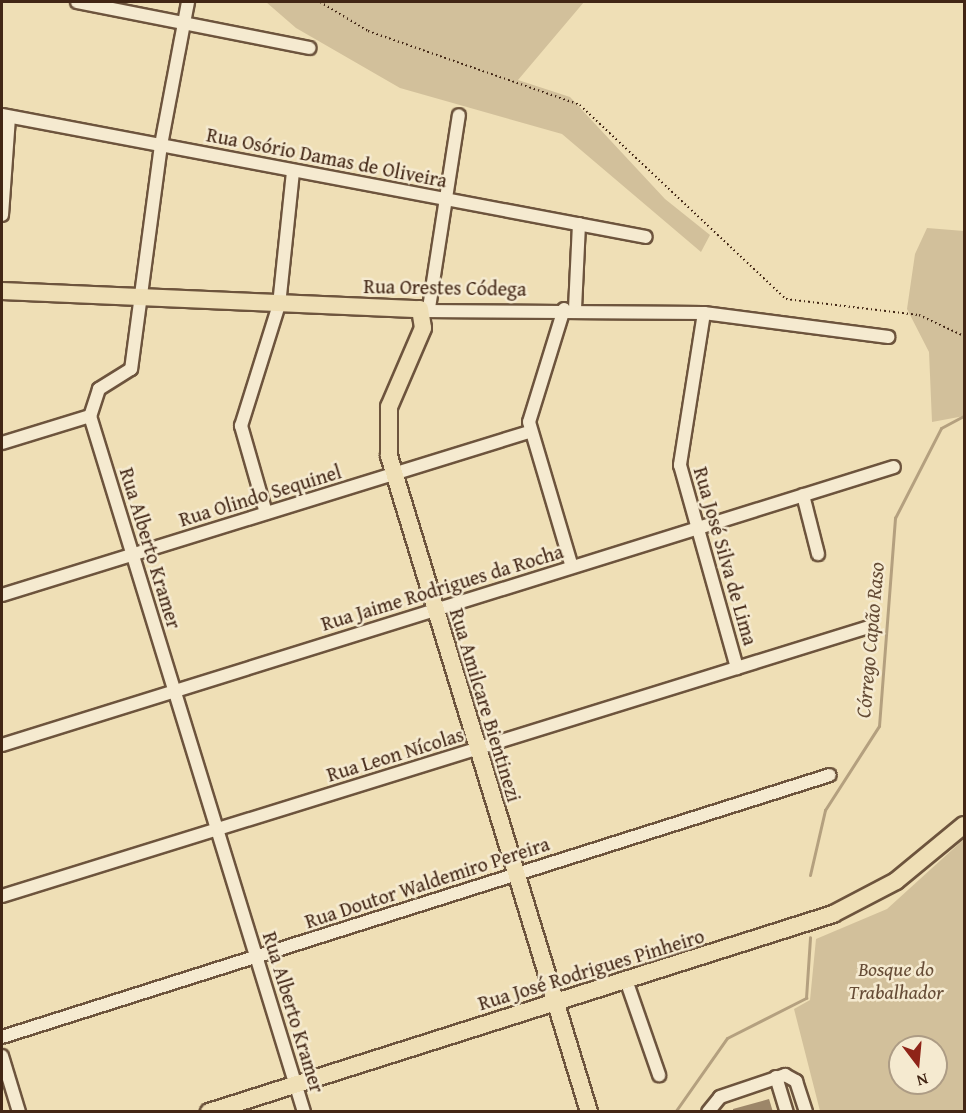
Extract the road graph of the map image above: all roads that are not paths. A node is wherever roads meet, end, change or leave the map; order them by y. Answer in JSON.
{"nodes":[{"id":1,"x":77,"y":2,"type":"edge"},
{"id":2,"x":189,"y":2,"type":"edge"},
{"id":3,"x":184,"y":23,"type":"junction"},
{"id":4,"x":309,"y":48,"type":"dead end"},
{"id":5,"x":459,"y":115,"type":"dead end"},
{"id":6,"x":5,"y":116,"type":"edge"},
{"id":7,"x":160,"y":145,"type":"junction"},
{"id":8,"x":294,"y":171,"type":"junction"},
{"id":9,"x":446,"y":200,"type":"junction"},
{"id":10,"x":2,"y":215,"type":"edge"},
{"id":11,"x":579,"y":224,"type":"junction"},
{"id":12,"x":646,"y":237,"type":"dead end"},
{"id":13,"x":2,"y":291,"type":"edge"},
{"id":14,"x":137,"y":300,"type":"junction"},
{"id":15,"x":279,"y":305,"type":"junction"},
{"id":16,"x":398,"y":308,"type":"junction"},
{"id":17,"x":425,"y":309,"type":"junction"},
{"id":18,"x":570,"y":309,"type":"junction"},
{"id":19,"x":704,"y":314,"type":"junction"},
{"id":20,"x":888,"y":337,"type":"dead end"},
{"id":21,"x":415,"y":341,"type":"junction"},
{"id":22,"x":90,"y":416,"type":"junction"},
{"id":23,"x":529,"y":432,"type":"junction"},
{"id":24,"x":2,"y":443,"type":"edge"},
{"id":25,"x":894,"y":467,"type":"dead end"},
{"id":26,"x":393,"y":474,"type":"junction"},
{"id":27,"x":803,"y":495,"type":"junction"},
{"id":28,"x":266,"y":513,"type":"junction"},
{"id":29,"x":696,"y":528,"type":"junction"},
{"id":30,"x":818,"y":554,"type":"dead end"},
{"id":31,"x":133,"y":555,"type":"junction"},
{"id":32,"x":572,"y":567,"type":"junction"},
{"id":33,"x":2,"y":596,"type":"edge"},
{"id":34,"x":435,"y":610,"type":"junction"},
{"id":35,"x":868,"y":627,"type":"dead end"},
{"id":36,"x":737,"y":668,"type":"junction"},
{"id":37,"x":175,"y":691,"type":"junction"},
{"id":38,"x":2,"y":745,"type":"edge"},
{"id":39,"x":477,"y":748,"type":"junction"},
{"id":40,"x":830,"y":775,"type":"dead end"},
{"id":41,"x":964,"y":825,"type":"edge"},
{"id":42,"x":218,"y":829,"type":"junction"},
{"id":43,"x":516,"y":874,"type":"junction"},
{"id":44,"x":2,"y":896,"type":"edge"},
{"id":45,"x":256,"y":956,"type":"junction"},
{"id":46,"x":626,"y":980,"type":"junction"},
{"id":47,"x":555,"y":1002,"type":"junction"},
{"id":48,"x":2,"y":1036,"type":"edge"},
{"id":49,"x":2,"y":1056,"type":"edge"},
{"id":50,"x":659,"y":1075,"type":"dead end"},
{"id":51,"x":776,"y":1077,"type":"junction"},
{"id":52,"x":296,"y":1084,"type":"junction"},
{"id":53,"x":19,"y":1112,"type":"edge"},
{"id":54,"x":209,"y":1112,"type":"edge"},
{"id":55,"x":304,"y":1112,"type":"edge"},
{"id":56,"x":589,"y":1112,"type":"edge"},
{"id":57,"x":708,"y":1112,"type":"edge"},
{"id":58,"x":787,"y":1112,"type":"edge"},
{"id":59,"x":806,"y":1112,"type":"edge"}],
"edges":[{"from":1,"to":3,"type":"street"},
{"from":2,"to":3,"type":"street"},
{"from":3,"to":4,"type":"street"},
{"from":3,"to":7,"type":"street"},
{"from":5,"to":9,"type":"street","name":"Rua Amilcare Bientinezi"},
{"from":6,"to":7,"type":"street","name":"Rua Osório Damas de Oliveira"},
{"from":6,"to":10,"type":"street"},
{"from":7,"to":8,"type":"street","name":"Rua Osório Damas de Oliveira"},
{"from":7,"to":14,"type":"street"},
{"from":8,"to":9,"type":"street","name":"Rua Osório Damas de Oliveira"},
{"from":8,"to":15,"type":"street"},
{"from":9,"to":11,"type":"street","name":"Rua Osório Damas de Oliveira"},
{"from":9,"to":17,"type":"street","name":"Rua Amilcare Bientinezi"},
{"from":11,"to":12,"type":"street","name":"Rua Osório Damas de Oliveira"},
{"from":11,"to":18,"type":"street"},
{"from":13,"to":14,"type":"main road","name":"Rua Orestes Códega"},
{"from":14,"to":15,"type":"main road","name":"Rua Orestes Códega"},
{"from":14,"to":22,"type":"street"},
{"from":15,"to":16,"type":"main road","name":"Rua Orestes Códega"},
{"from":15,"to":28,"type":"street"},
{"from":16,"to":17,"type":"main road","name":"Rua Orestes Códega"},
{"from":16,"to":21,"type":"main road"},
{"from":17,"to":18,"type":"street","name":"Rua Orestes Códega"},
{"from":17,"to":21,"type":"main road","name":"Rua Amilcare Bientinezi"},
{"from":18,"to":19,"type":"street","name":"Rua Orestes Códega"},
{"from":18,"to":23,"type":"street"},
{"from":19,"to":20,"type":"street","name":"Rua Orestes Códega"},
{"from":19,"to":29,"type":"street","name":"Rua José Silva de Lima"},
{"from":21,"to":26,"type":"main road","name":"Rua Amilcare Bientinezi"},
{"from":22,"to":24,"type":"street"},
{"from":22,"to":31,"type":"street","name":"Rua Alberto Kramer"},
{"from":23,"to":26,"type":"street","name":"Rua Olindo Sequinel"},
{"from":23,"to":32,"type":"street"},
{"from":25,"to":27,"type":"street","name":"Rua Jaime Rodrigues da Rocha"},
{"from":26,"to":28,"type":"street","name":"Rua Olindo Sequinel"},
{"from":26,"to":34,"type":"main road","name":"Rua Amilcare Bientinezi"},
{"from":27,"to":29,"type":"street","name":"Rua Jaime Rodrigues da Rocha"},
{"from":27,"to":30,"type":"street"},
{"from":28,"to":31,"type":"street","name":"Rua Olindo Sequinel"},
{"from":29,"to":32,"type":"street","name":"Rua Jaime Rodrigues da Rocha"},
{"from":29,"to":36,"type":"street","name":"Rua José Silva de Lima"},
{"from":31,"to":33,"type":"street","name":"Rua Olindo Sequinel"},
{"from":31,"to":37,"type":"street","name":"Rua Alberto Kramer"},
{"from":32,"to":34,"type":"street","name":"Rua Jaime Rodrigues da Rocha"},
{"from":34,"to":37,"type":"street","name":"Rua Jaime Rodrigues da Rocha"},
{"from":34,"to":39,"type":"main road","name":"Rua Amilcare Bientinezi"},
{"from":35,"to":36,"type":"street","name":"Rua Leon Nícolas"},
{"from":36,"to":39,"type":"street","name":"Rua Leon Nícolas"},
{"from":37,"to":38,"type":"street","name":"Rua Jaime Rodrigues da Rocha"},
{"from":37,"to":42,"type":"street","name":"Rua Alberto Kramer"},
{"from":39,"to":42,"type":"street","name":"Rua Leon Nícolas"},
{"from":39,"to":43,"type":"main road","name":"Rua Amilcare Bientinezi"},
{"from":40,"to":43,"type":"street","name":"Rua Doutor Waldemiro Pereira"},
{"from":41,"to":46,"type":"main road","name":"Rua José Rodrigues Pinheiro"},
{"from":42,"to":44,"type":"street","name":"Rua Leon Nícolas"},
{"from":42,"to":45,"type":"street","name":"Rua Alberto Kramer"},
{"from":43,"to":45,"type":"street","name":"Rua Doutor Waldemiro Pereira"},
{"from":43,"to":47,"type":"main road","name":"Rua Amilcare Bientinezi"},
{"from":45,"to":48,"type":"street","name":"Rua Doutor Waldemiro Pereira"},
{"from":45,"to":52,"type":"street","name":"Rua Alberto Kramer"},
{"from":46,"to":47,"type":"main road","name":"Rua José Rodrigues Pinheiro"},
{"from":46,"to":50,"type":"street"},
{"from":47,"to":52,"type":"main road","name":"Rua José Rodrigues Pinheiro"},
{"from":47,"to":56,"type":"main road","name":"Rua Amilcare Bientinezi"},
{"from":49,"to":53,"type":"street"},
{"from":51,"to":57,"type":"street"},
{"from":51,"to":58,"type":"street"},
{"from":51,"to":59,"type":"street"},
{"from":52,"to":54,"type":"main road","name":"Rua José Rodrigues Pinheiro"},
{"from":52,"to":55,"type":"street","name":"Rua Alberto Kramer"}]}
